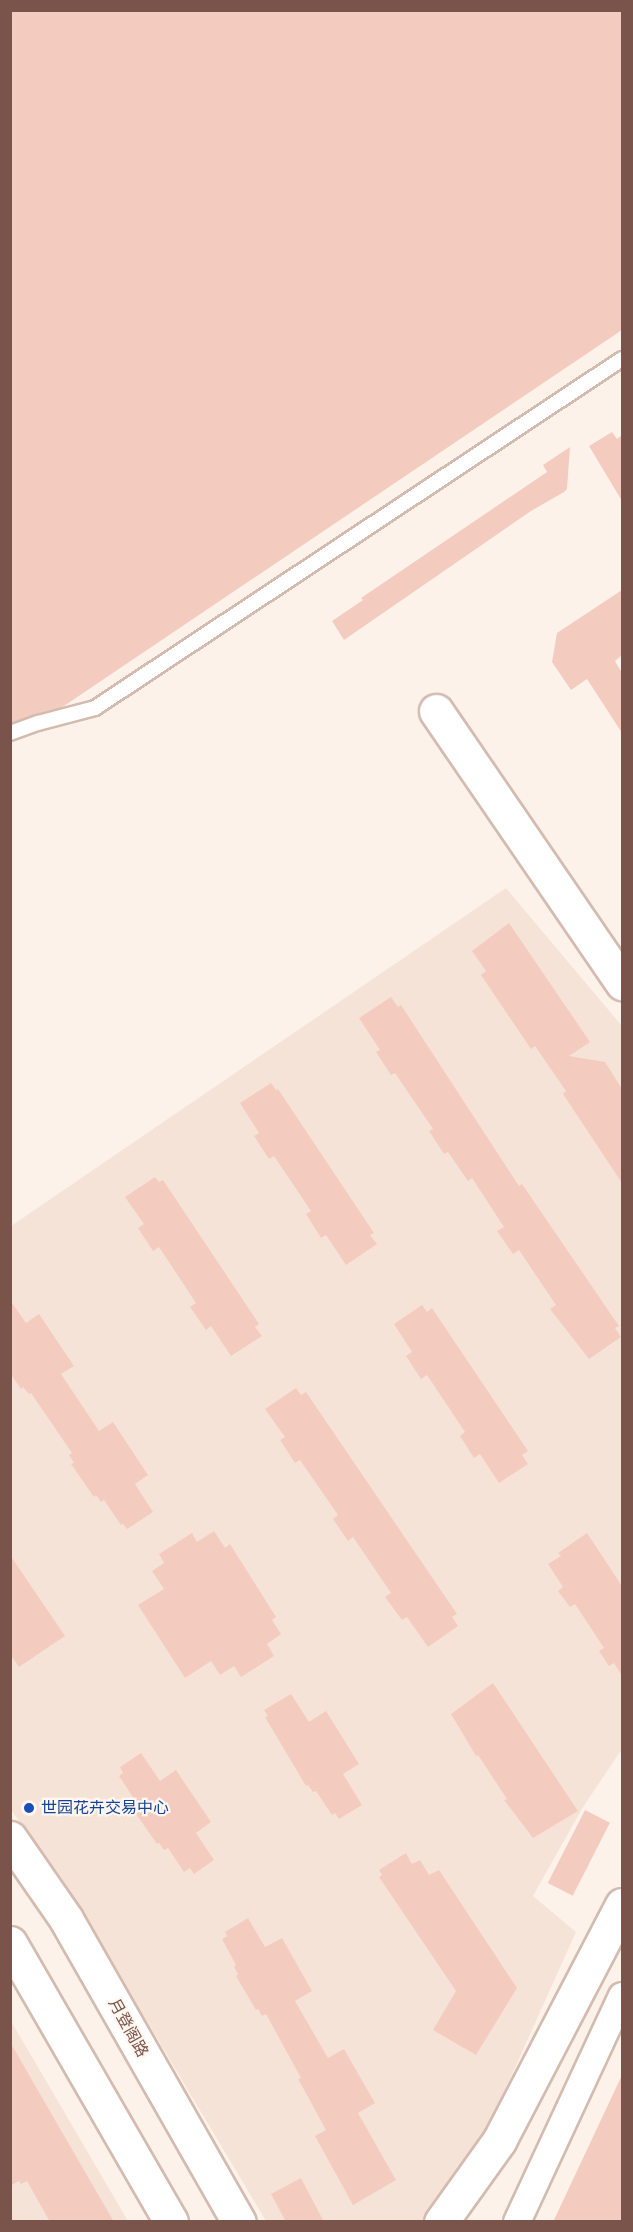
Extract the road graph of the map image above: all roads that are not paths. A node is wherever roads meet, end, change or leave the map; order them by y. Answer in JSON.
{"nodes":[{"id":1,"x":622,"y":359,"type":"edge"},
{"id":2,"x":436,"y":711,"type":"dead end"},
{"id":3,"x":10,"y":733,"type":"edge"},
{"id":4,"x":622,"y":983,"type":"edge"},
{"id":5,"x":10,"y":1838,"type":"edge"},
{"id":6,"x":622,"y":1905,"type":"edge"},
{"id":7,"x":10,"y":1943,"type":"edge"},
{"id":8,"x":622,"y":1996,"type":"edge"},
{"id":9,"x":171,"y":2222,"type":"edge"},
{"id":10,"x":239,"y":2222,"type":"edge"},
{"id":11,"x":441,"y":2222,"type":"edge"},
{"id":12,"x":517,"y":2222,"type":"edge"}],
"edges":[{"from":1,"to":3,"type":"lane"},
{"from":2,"to":4,"type":"main road"},
{"from":5,"to":10,"type":"main road","name":"月登阁路"},
{"from":6,"to":11,"type":"main road"},
{"from":7,"to":9,"type":"main road"},
{"from":8,"to":12,"type":"street"}]}
